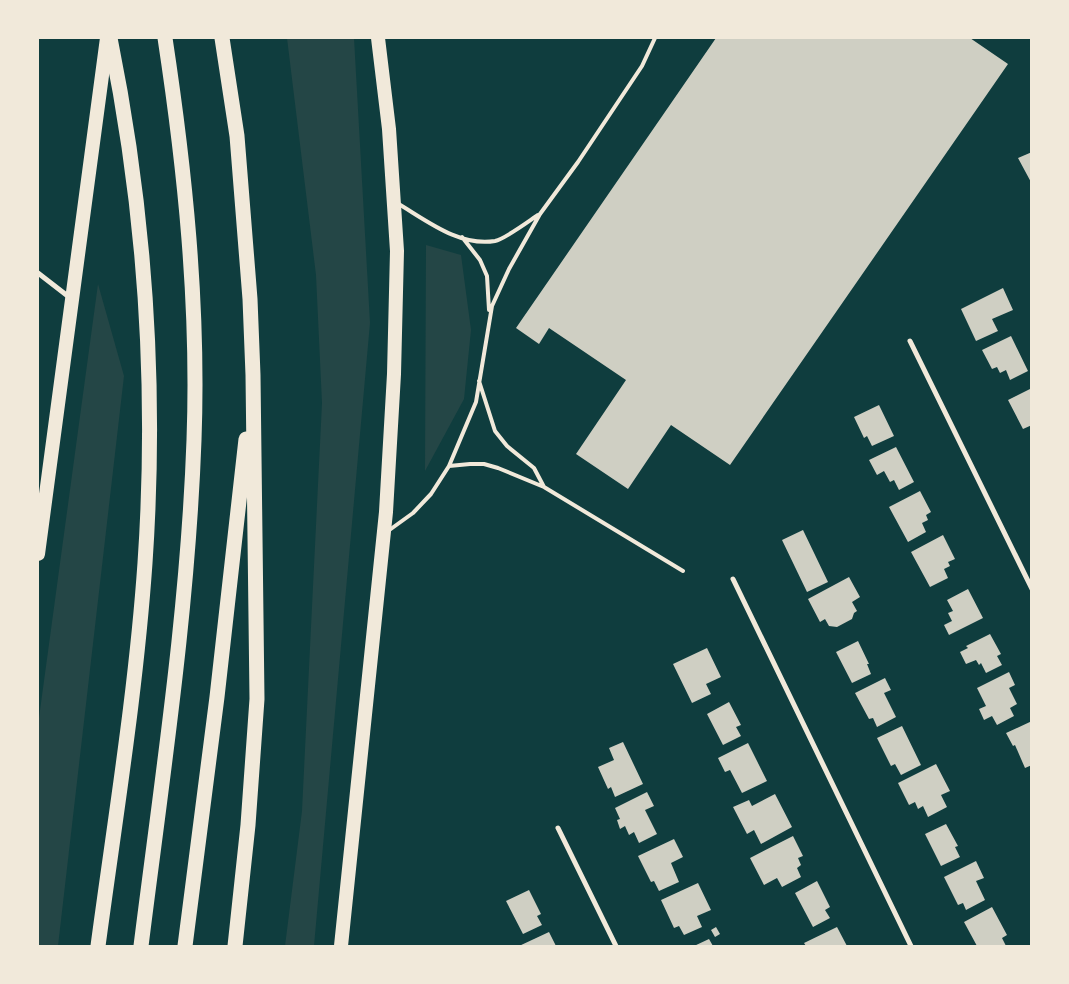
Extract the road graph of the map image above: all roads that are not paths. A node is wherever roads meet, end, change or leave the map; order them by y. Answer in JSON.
{"nodes":[{"id":1,"x":108,"y":38,"type":"edge"},
{"id":2,"x":165,"y":38,"type":"edge"},
{"id":3,"x":222,"y":38,"type":"edge"},
{"id":4,"x":378,"y":38,"type":"edge"},
{"id":5,"x":655,"y":38,"type":"edge"},
{"id":6,"x":394,"y":200,"type":"junction"},
{"id":7,"x":540,"y":214,"type":"junction"},
{"id":8,"x":462,"y":237,"type":"junction"},
{"id":9,"x":38,"y":273,"type":"edge"},
{"id":10,"x":72,"y":299,"type":"junction"},
{"id":11,"x":490,"y":318,"type":"junction"},
{"id":12,"x":910,"y":341,"type":"dead end"},
{"id":13,"x":253,"y":375,"type":"junction"},
{"id":14,"x":479,"y":380,"type":"junction"},
{"id":15,"x":449,"y":466,"type":"junction"},
{"id":16,"x":544,"y":487,"type":"junction"},
{"id":17,"x":384,"y":534,"type":"junction"},
{"id":18,"x":38,"y":554,"type":"edge"},
{"id":19,"x":683,"y":571,"type":"dead end"},
{"id":20,"x":733,"y":578,"type":"dead end"},
{"id":21,"x":1032,"y":589,"type":"edge"},
{"id":22,"x":558,"y":828,"type":"dead end"},
{"id":23,"x":348,"y":870,"type":"junction"},
{"id":24,"x":98,"y":946,"type":"edge"},
{"id":25,"x":141,"y":946,"type":"edge"},
{"id":26,"x":185,"y":946,"type":"edge"},
{"id":27,"x":235,"y":946,"type":"edge"},
{"id":28,"x":341,"y":946,"type":"edge"},
{"id":29,"x":346,"y":946,"type":"edge"},
{"id":30,"x":616,"y":946,"type":"edge"},
{"id":31,"x":911,"y":946,"type":"edge"}],
"edges":[{"from":1,"to":10,"type":"highway"},
{"from":1,"to":24,"type":"highway"},
{"from":2,"to":25,"type":"highway"},
{"from":3,"to":13,"type":"highway"},
{"from":4,"to":6,"type":"highway"},
{"from":5,"to":7,"type":"lane"},
{"from":6,"to":8,"type":"lane"},
{"from":6,"to":17,"type":"highway"},
{"from":7,"to":8,"type":"lane"},
{"from":7,"to":11,"type":"lane"},
{"from":8,"to":11,"type":"lane"},
{"from":9,"to":10,"type":"street"},
{"from":10,"to":18,"type":"highway"},
{"from":11,"to":14,"type":"lane"},
{"from":12,"to":21,"type":"street"},
{"from":13,"to":26,"type":"highway"},
{"from":13,"to":27,"type":"highway"},
{"from":14,"to":15,"type":"lane"},
{"from":14,"to":16,"type":"lane"},
{"from":15,"to":16,"type":"lane"},
{"from":15,"to":17,"type":"lane"},
{"from":16,"to":19,"type":"lane"},
{"from":17,"to":23,"type":"highway"},
{"from":20,"to":31,"type":"street"},
{"from":22,"to":30,"type":"street"},
{"from":23,"to":28,"type":"highway"},
{"from":23,"to":29,"type":"highway"}]}
